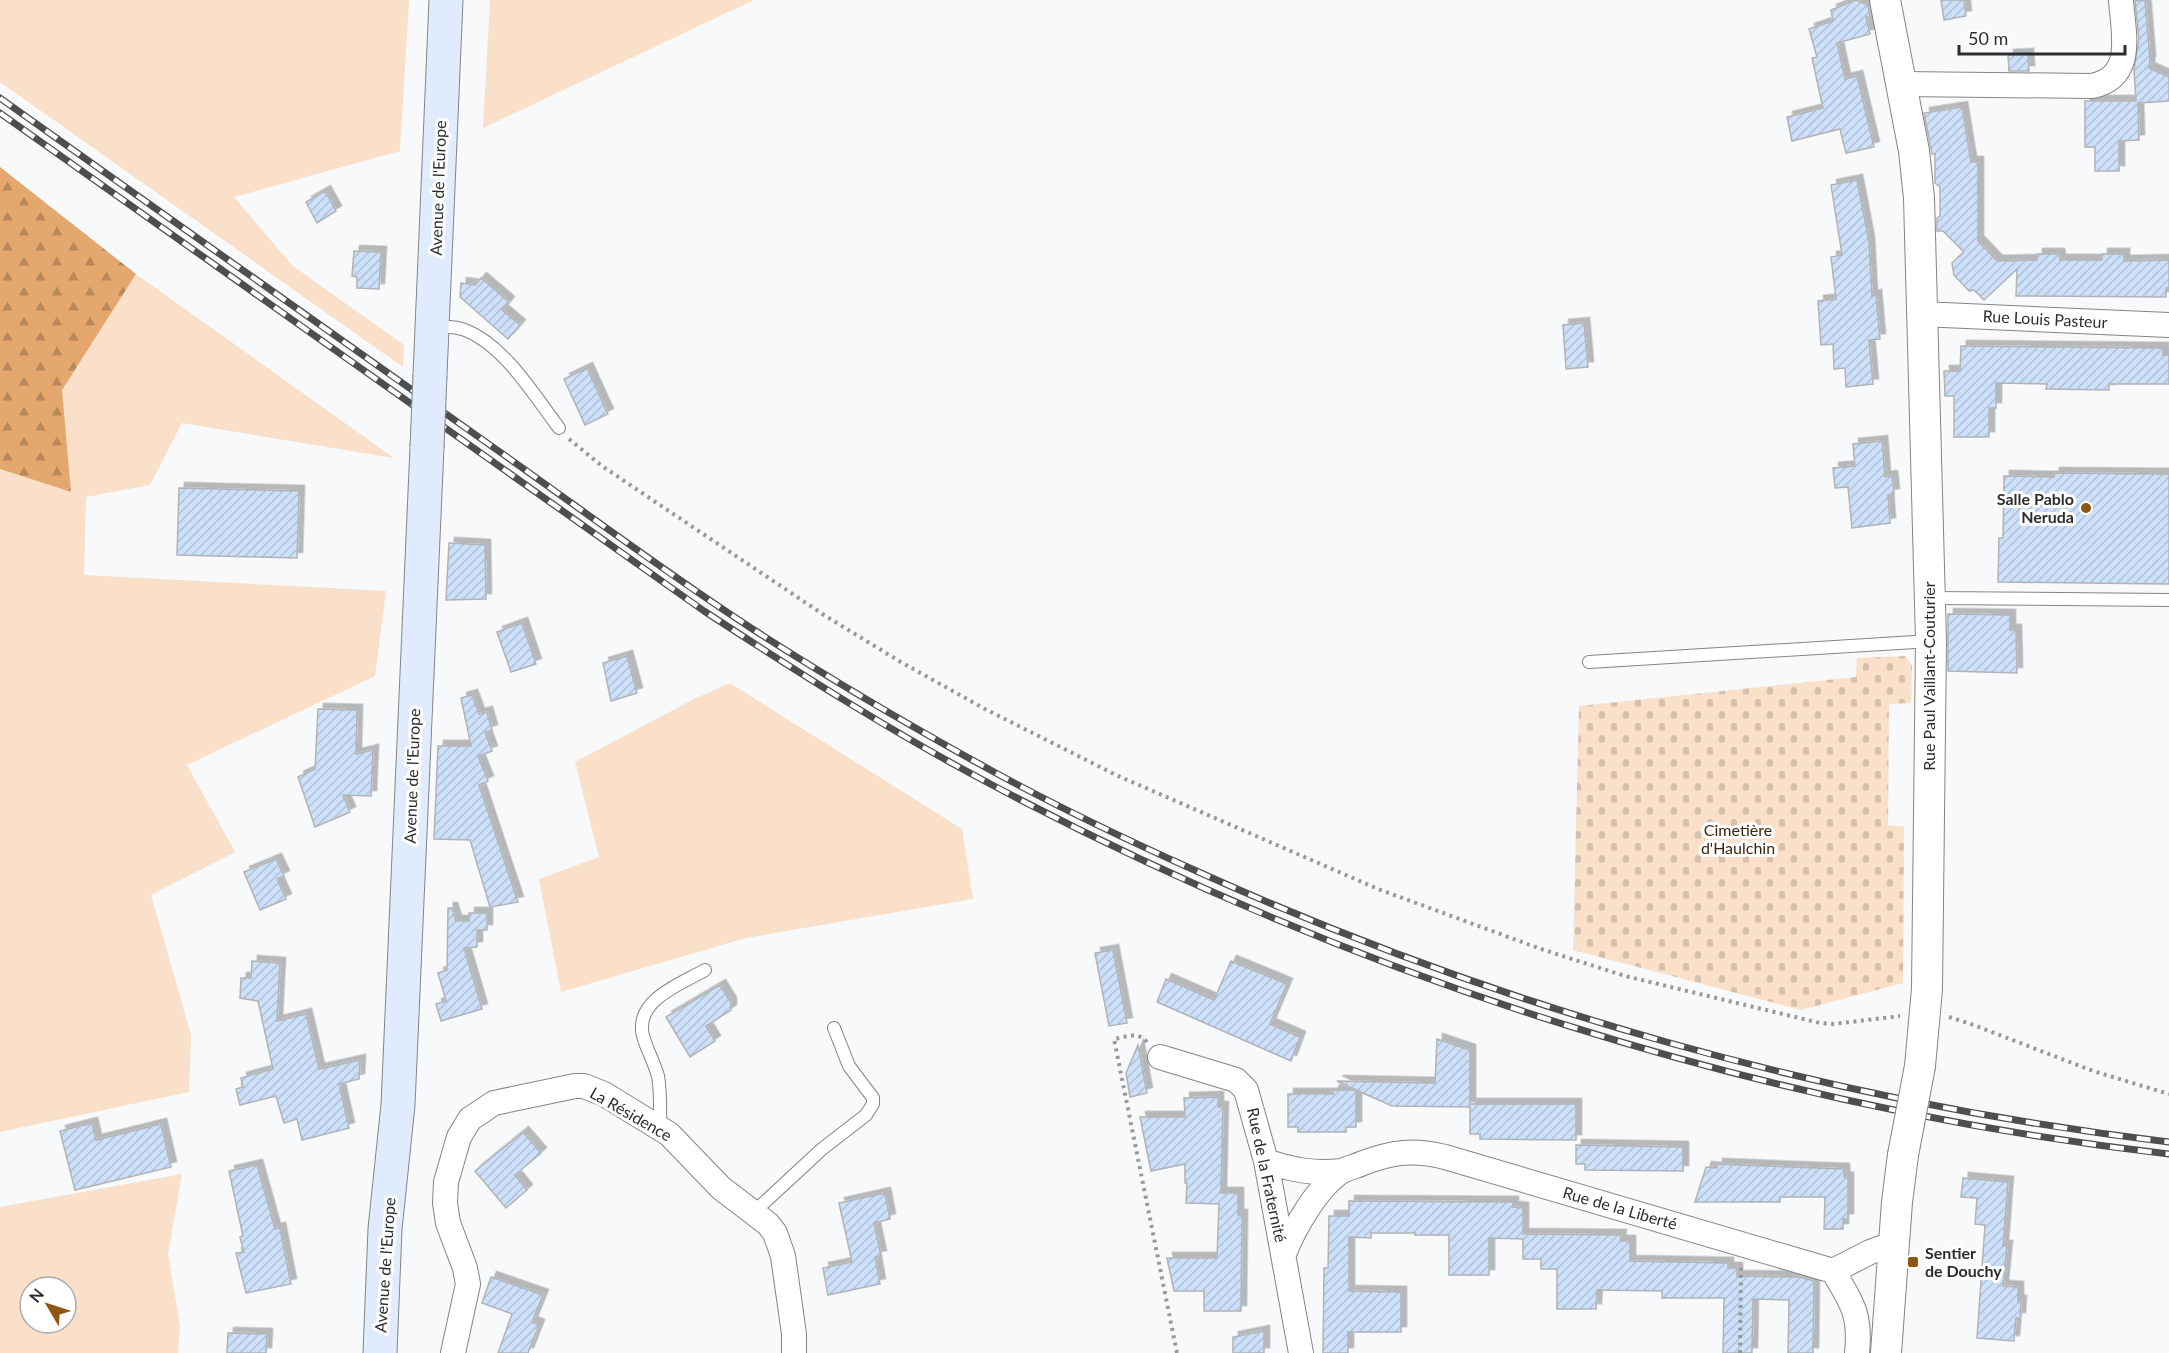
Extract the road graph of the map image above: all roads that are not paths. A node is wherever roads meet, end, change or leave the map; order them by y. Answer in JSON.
{"nodes":[{"id":1,"x":446,"y":0,"type":"edge"},
{"id":2,"x":1885,"y":0,"type":"edge"},
{"id":3,"x":2121,"y":0,"type":"edge"},
{"id":4,"x":1902,"y":84,"type":"junction"},
{"id":5,"x":1921,"y":314,"type":"junction"},
{"id":6,"x":2169,"y":325,"type":"edge"},
{"id":7,"x":432,"y":326,"type":"junction"},
{"id":8,"x":559,"y":428,"type":"road end"},
{"id":9,"x":1930,"y":597,"type":"junction"},
{"id":10,"x":2169,"y":600,"type":"edge"},
{"id":11,"x":1931,"y":641,"type":"junction"},
{"id":12,"x":1588,"y":662,"type":"dead end"},
{"id":13,"x":705,"y":970,"type":"dead end"},
{"id":14,"x":834,"y":1028,"type":"dead end"},
{"id":15,"x":1160,"y":1057,"type":"road end"},
{"id":16,"x":398,"y":1105,"type":"junction"},
{"id":17,"x":660,"y":1128,"type":"junction"},
{"id":18,"x":1266,"y":1161,"type":"junction"},
{"id":19,"x":1341,"y":1171,"type":"junction"},
{"id":20,"x":754,"y":1212,"type":"junction"},
{"id":21,"x":1894,"y":1243,"type":"junction"},
{"id":22,"x":1284,"y":1254,"type":"junction"},
{"id":23,"x":1833,"y":1271,"type":"junction"},
{"id":24,"x":380,"y":1353,"type":"edge"},
{"id":25,"x":399,"y":1353,"type":"edge"},
{"id":26,"x":453,"y":1353,"type":"edge"},
{"id":27,"x":794,"y":1353,"type":"edge"},
{"id":28,"x":1301,"y":1353,"type":"edge"},
{"id":29,"x":1857,"y":1353,"type":"edge"},
{"id":30,"x":1886,"y":1353,"type":"edge"}],
"edges":[{"from":1,"to":7,"type":"main road","name":"Avenue de l'Europe"},
{"from":2,"to":4,"type":"street","name":"Rue Paul Vaillant-Couturier"},
{"from":3,"to":4,"type":"street"},
{"from":4,"to":5,"type":"street","name":"Rue Paul Vaillant-Couturier"},
{"from":5,"to":6,"type":"street","name":"Rue Louis Pasteur"},
{"from":5,"to":9,"type":"street","name":"Rue Paul Vaillant-Couturier"},
{"from":7,"to":8,"type":"lane"},
{"from":7,"to":16,"type":"main road","name":"Avenue de l'Europe","bridge":true},
{"from":9,"to":10,"type":"lane"},
{"from":9,"to":11,"type":"street","name":"Rue Paul Vaillant-Couturier"},
{"from":11,"to":12,"type":"lane"},
{"from":11,"to":21,"type":"street","name":"Rue Paul Vaillant-Couturier","bridge":true},
{"from":13,"to":17,"type":"lane"},
{"from":14,"to":20,"type":"lane"},
{"from":15,"to":18,"type":"street","name":"Rue de la Fraternité"},
{"from":16,"to":24,"type":"main road","name":"Avenue de l'Europe"},
{"from":16,"to":25,"type":"main road","name":"Avenue de l'Europe"},
{"from":17,"to":20,"type":"street","name":"La Résidence"},
{"from":17,"to":26,"type":"street","name":"La Résidence"},
{"from":18,"to":19,"type":"street","name":"Rue de la Liberté"},
{"from":18,"to":22,"type":"street","name":"Rue de la Fraternité"},
{"from":19,"to":22,"type":"street","name":"Rue de la Liberté"},
{"from":19,"to":23,"type":"street","name":"Rue de la Liberté"},
{"from":20,"to":27,"type":"street","name":"La Résidence"},
{"from":21,"to":23,"type":"street"},
{"from":21,"to":30,"type":"street","name":"Rue Paul Vaillant-Couturier"},
{"from":22,"to":28,"type":"street","name":"Rue de la Fraternité"},
{"from":23,"to":29,"type":"street"}]}
